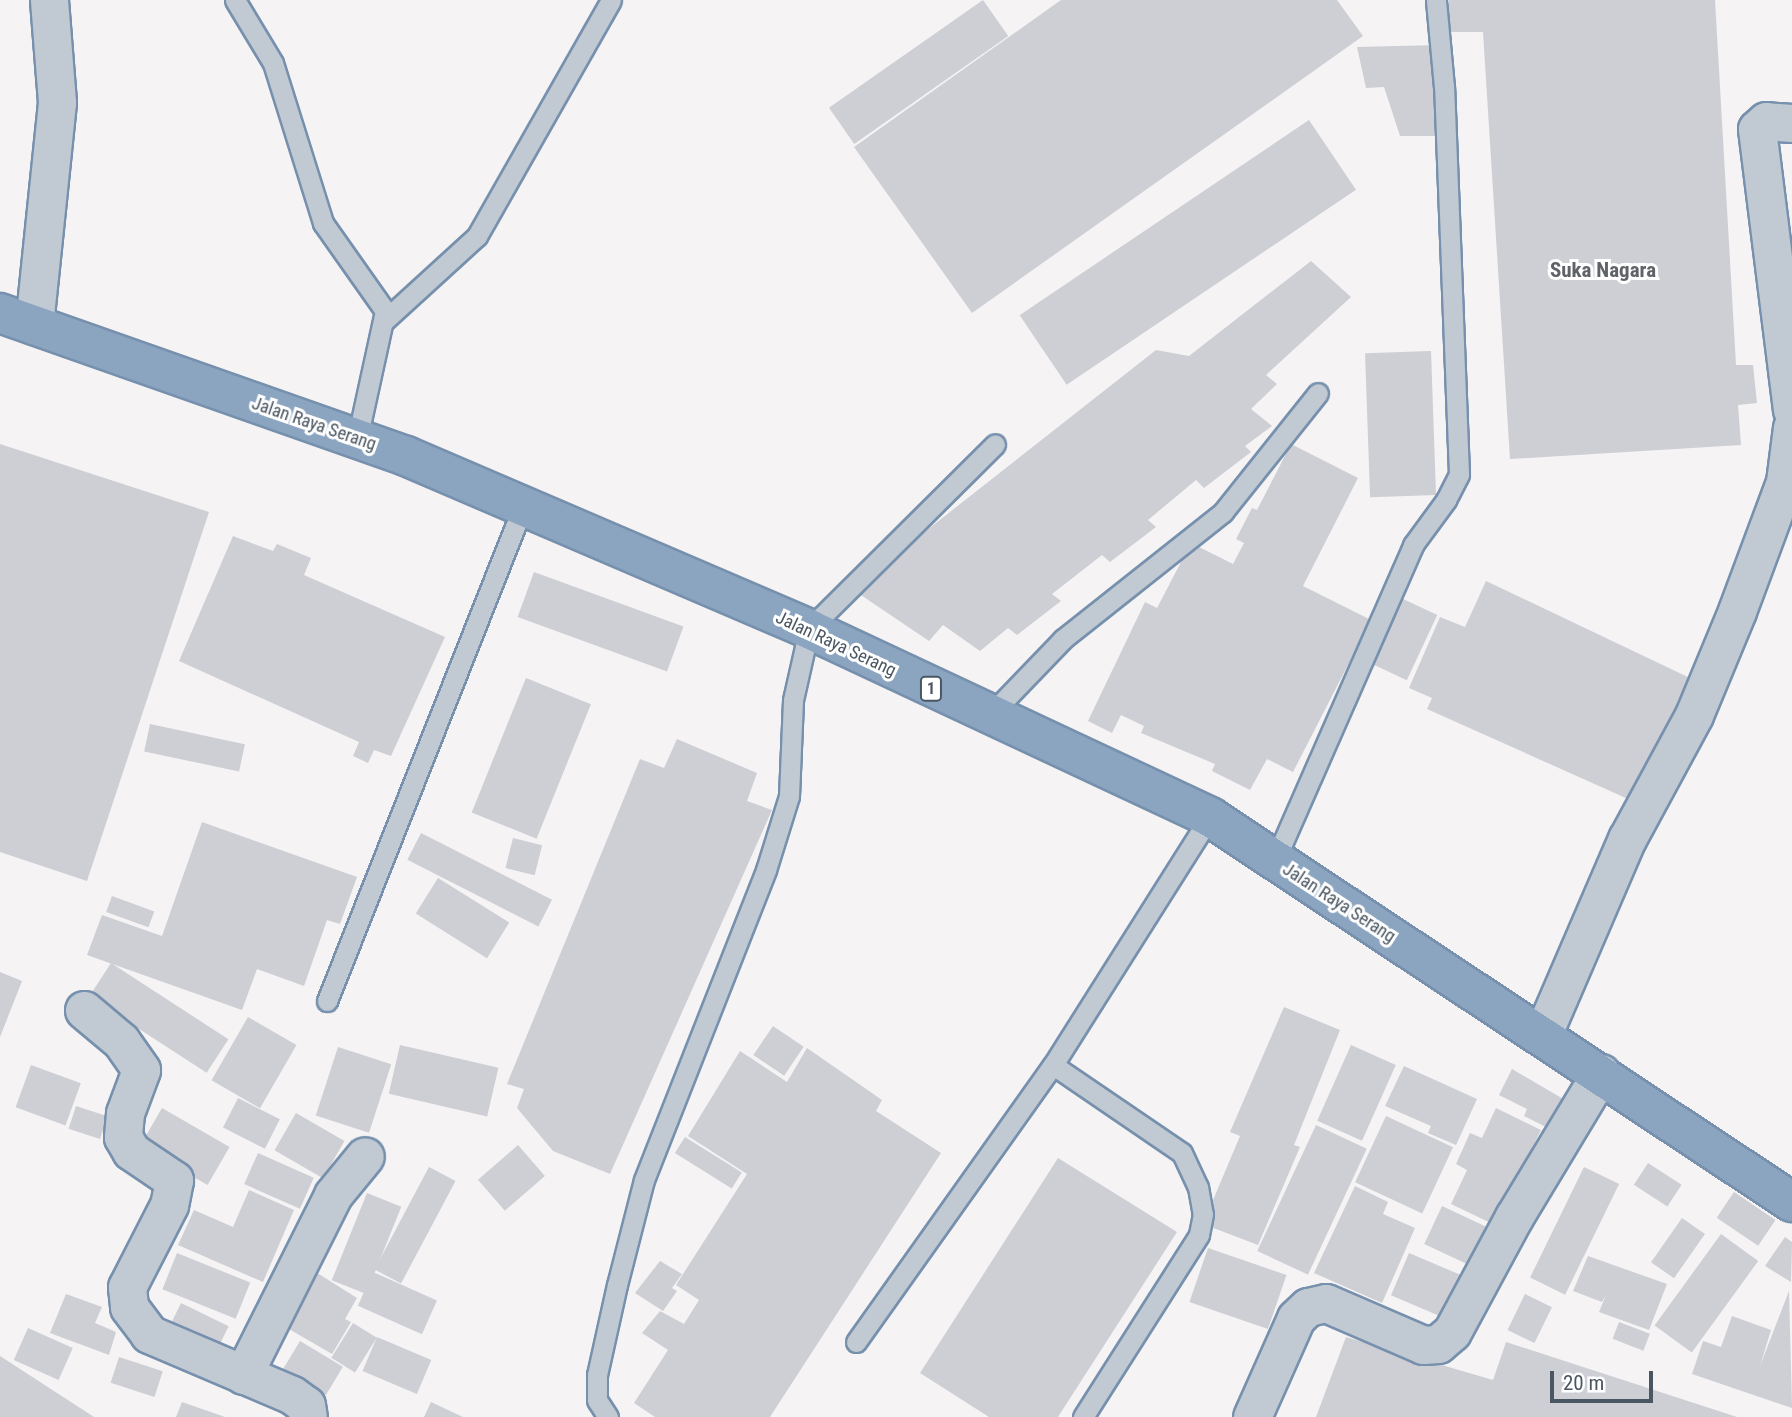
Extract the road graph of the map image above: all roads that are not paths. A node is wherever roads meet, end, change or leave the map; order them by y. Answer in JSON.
{"nodes":[{"id":1,"x":49,"y":0,"type":"edge"},
{"id":2,"x":235,"y":0,"type":"edge"},
{"id":3,"x":611,"y":0,"type":"edge"},
{"id":4,"x":1436,"y":0,"type":"edge"},
{"id":5,"x":1792,"y":123,"type":"edge"},
{"id":6,"x":17,"y":319,"type":"edge"},
{"id":7,"x":385,"y":320,"type":"junction"},
{"id":8,"x":1318,"y":393,"type":"dead end"},
{"id":9,"x":1792,"y":410,"type":"edge"},
{"id":10,"x":1792,"y":427,"type":"edge"},
{"id":11,"x":357,"y":439,"type":"junction"},
{"id":12,"x":995,"y":444,"type":"dead end"},
{"id":13,"x":522,"y":509,"type":"junction"},
{"id":14,"x":809,"y":629,"type":"junction"},
{"id":15,"x":988,"y":717,"type":"junction"},
{"id":16,"x":1210,"y":817,"type":"junction"},
{"id":17,"x":1275,"y":860,"type":"junction"},
{"id":18,"x":327,"y":1001,"type":"dead end"},
{"id":19,"x":84,"y":1010,"type":"dead end"},
{"id":20,"x":1542,"y":1036,"type":"junction"},
{"id":21,"x":1052,"y":1065,"type":"junction"},
{"id":22,"x":1601,"y":1073,"type":"junction"},
{"id":23,"x":365,"y":1156,"type":"dead end"},
{"id":24,"x":1792,"y":1202,"type":"edge"},
{"id":25,"x":856,"y":1342,"type":"dead end"},
{"id":26,"x":243,"y":1375,"type":"junction"},
{"id":27,"x":308,"y":1417,"type":"edge"},
{"id":28,"x":608,"y":1417,"type":"edge"},
{"id":29,"x":1083,"y":1417,"type":"edge"},
{"id":30,"x":1252,"y":1417,"type":"edge"}],
"edges":[{"from":1,"to":6,"type":"street"},
{"from":2,"to":7,"type":"lane"},
{"from":3,"to":7,"type":"lane"},
{"from":4,"to":17,"type":"lane"},
{"from":5,"to":9,"type":"street"},
{"from":6,"to":11,"type":"highway","name":"Jalan Raya Serang","number":"1"},
{"from":7,"to":11,"type":"lane"},
{"from":8,"to":15,"type":"lane"},
{"from":10,"to":20,"type":"street"},
{"from":11,"to":13,"type":"highway","name":"Jalan Raya Serang","number":"1"},
{"from":12,"to":14,"type":"lane"},
{"from":13,"to":14,"type":"highway","name":"Jalan Raya Serang","number":"1"},
{"from":13,"to":18,"type":"lane"},
{"from":14,"to":15,"type":"highway","name":"Jalan Raya Serang","number":"1"},
{"from":14,"to":28,"type":"lane"},
{"from":15,"to":16,"type":"highway","name":"Jalan Raya Serang","number":"1"},
{"from":16,"to":17,"type":"highway","name":"Jalan Raya Serang","number":"1"},
{"from":16,"to":21,"type":"lane"},
{"from":17,"to":20,"type":"highway","name":"Jalan Raya Serang","number":"1"},
{"from":19,"to":26,"type":"street"},
{"from":20,"to":22,"type":"highway","name":"Jalan Raya Serang","number":"1"},
{"from":21,"to":25,"type":"lane"},
{"from":21,"to":29,"type":"lane"},
{"from":22,"to":24,"type":"highway","name":"Jalan Raya Serang","number":"1"},
{"from":22,"to":30,"type":"street"},
{"from":23,"to":26,"type":"street"},
{"from":26,"to":27,"type":"street"}]}
